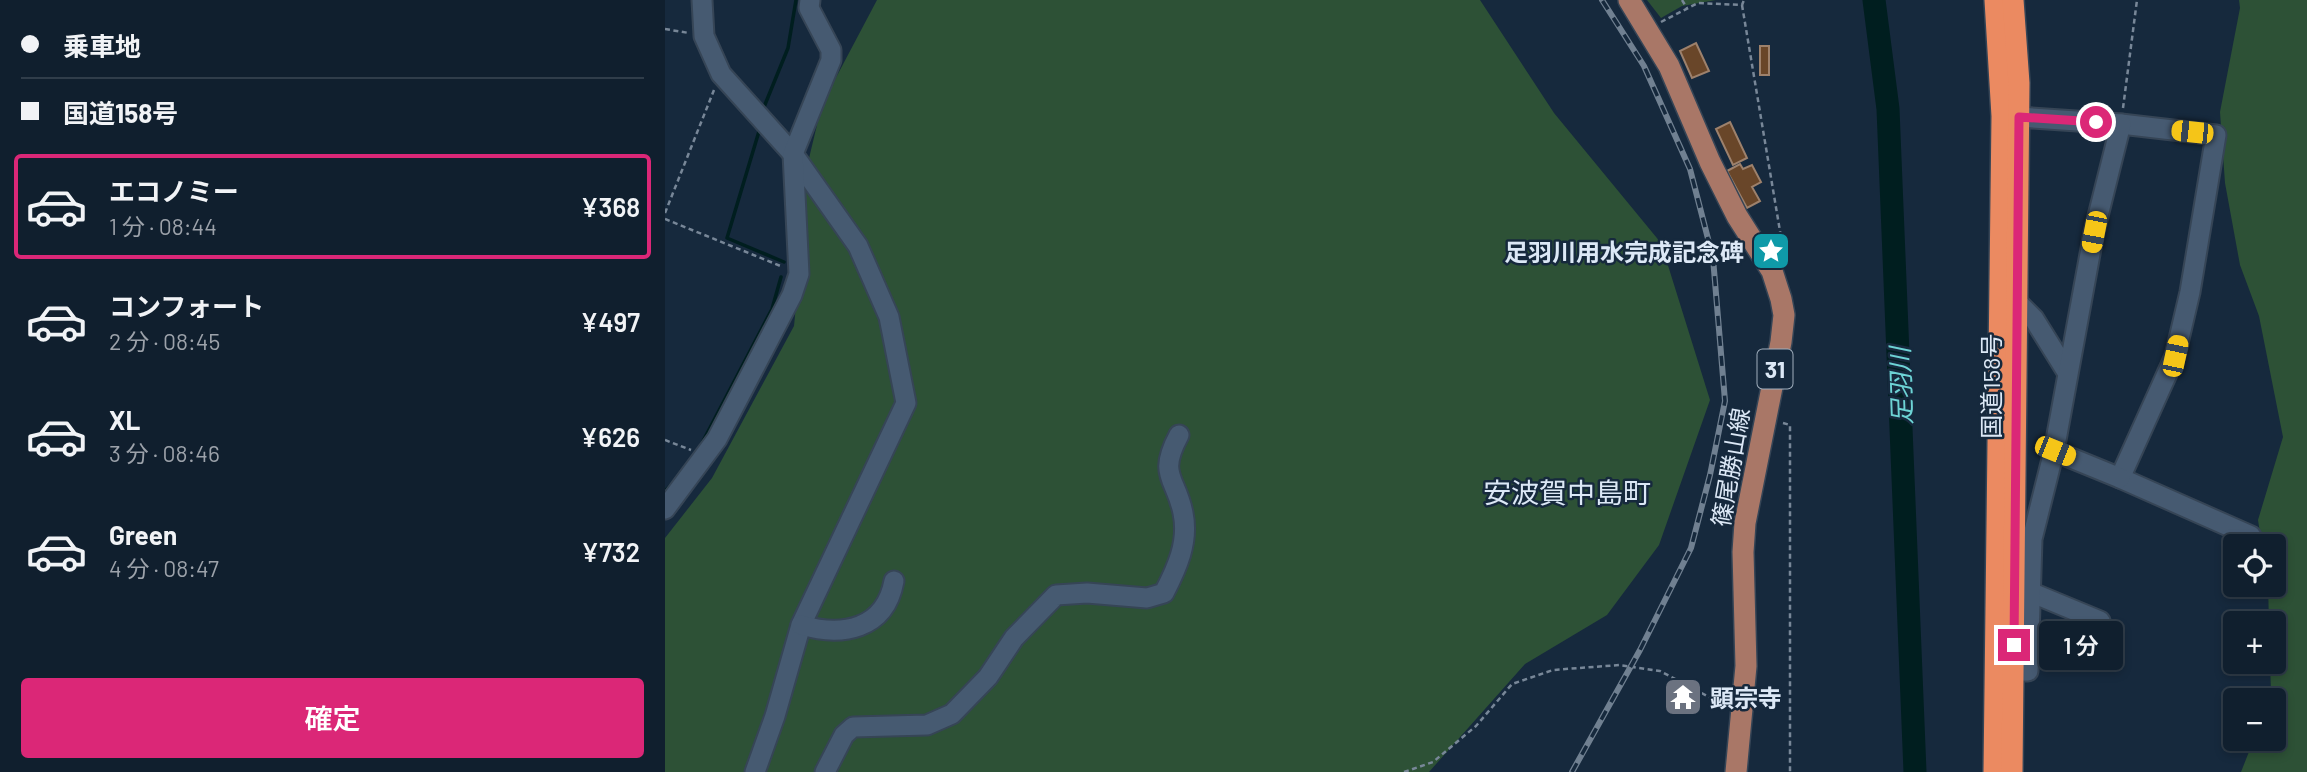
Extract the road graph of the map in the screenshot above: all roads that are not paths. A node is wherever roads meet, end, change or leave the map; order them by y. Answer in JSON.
{"nodes":[{"id":1,"x":702,"y":0,"type":"edge"},
{"id":2,"x":810,"y":0,"type":"edge"},
{"id":3,"x":1629,"y":0,"type":"edge"},
{"id":4,"x":1995,"y":0,"type":"edge"},
{"id":5,"x":2013,"y":0,"type":"edge"},
{"id":6,"x":2010,"y":117,"type":"junction"},
{"id":7,"x":2121,"y":124,"type":"junction"},
{"id":8,"x":793,"y":154,"type":"junction"},
{"id":9,"x":2016,"y":301,"type":"junction"},
{"id":10,"x":2067,"y":372,"type":"junction"},
{"id":11,"x":1179,"y":435,"type":"dead end"},
{"id":12,"x":2055,"y":451,"type":"junction"},
{"id":13,"x":2120,"y":478,"type":"junction"},
{"id":14,"x":665,"y":509,"type":"edge"},
{"id":15,"x":2246,"y":534,"type":"edge"},
{"id":16,"x":894,"y":581,"type":"dead end"},
{"id":17,"x":2030,"y":592,"type":"junction"},
{"id":18,"x":2100,"y":621,"type":"dead end"},
{"id":19,"x":801,"y":625,"type":"junction"},
{"id":20,"x":2005,"y":671,"type":"junction"},
{"id":21,"x":755,"y":772,"type":"edge"},
{"id":22,"x":825,"y":772,"type":"edge"},
{"id":23,"x":1736,"y":772,"type":"edge"},
{"id":24,"x":1994,"y":772,"type":"edge"},
{"id":25,"x":2012,"y":772,"type":"edge"}],
"edges":[{"from":1,"to":8,"type":"street"},
{"from":2,"to":8,"type":"street"},
{"from":3,"to":23,"type":"main road","name":"篠尾勝山線","number":"31"},
{"from":4,"to":6,"type":"highway","name":"国道158号"},
{"from":5,"to":6,"type":"highway","name":"国道158号"},
{"from":6,"to":7,"type":"street"},
{"from":6,"to":9,"type":"highway","name":"国道158号"},
{"from":6,"to":20,"type":"highway","name":"国道158号"},
{"from":7,"to":10,"type":"street"},
{"from":7,"to":13,"type":"street"},
{"from":8,"to":14,"type":"street"},
{"from":8,"to":19,"type":"street"},
{"from":9,"to":10,"type":"street"},
{"from":9,"to":20,"type":"highway","name":"国道158号"},
{"from":10,"to":12,"type":"street"},
{"from":11,"to":22,"type":"street"},
{"from":12,"to":13,"type":"street"},
{"from":12,"to":17,"type":"street"},
{"from":13,"to":15,"type":"street"},
{"from":16,"to":19,"type":"street"},
{"from":17,"to":18,"type":"street"},
{"from":17,"to":20,"type":"street"},
{"from":19,"to":21,"type":"street"},
{"from":20,"to":24,"type":"highway","name":"国道158号"},
{"from":20,"to":25,"type":"highway","name":"国道158号"}]}
